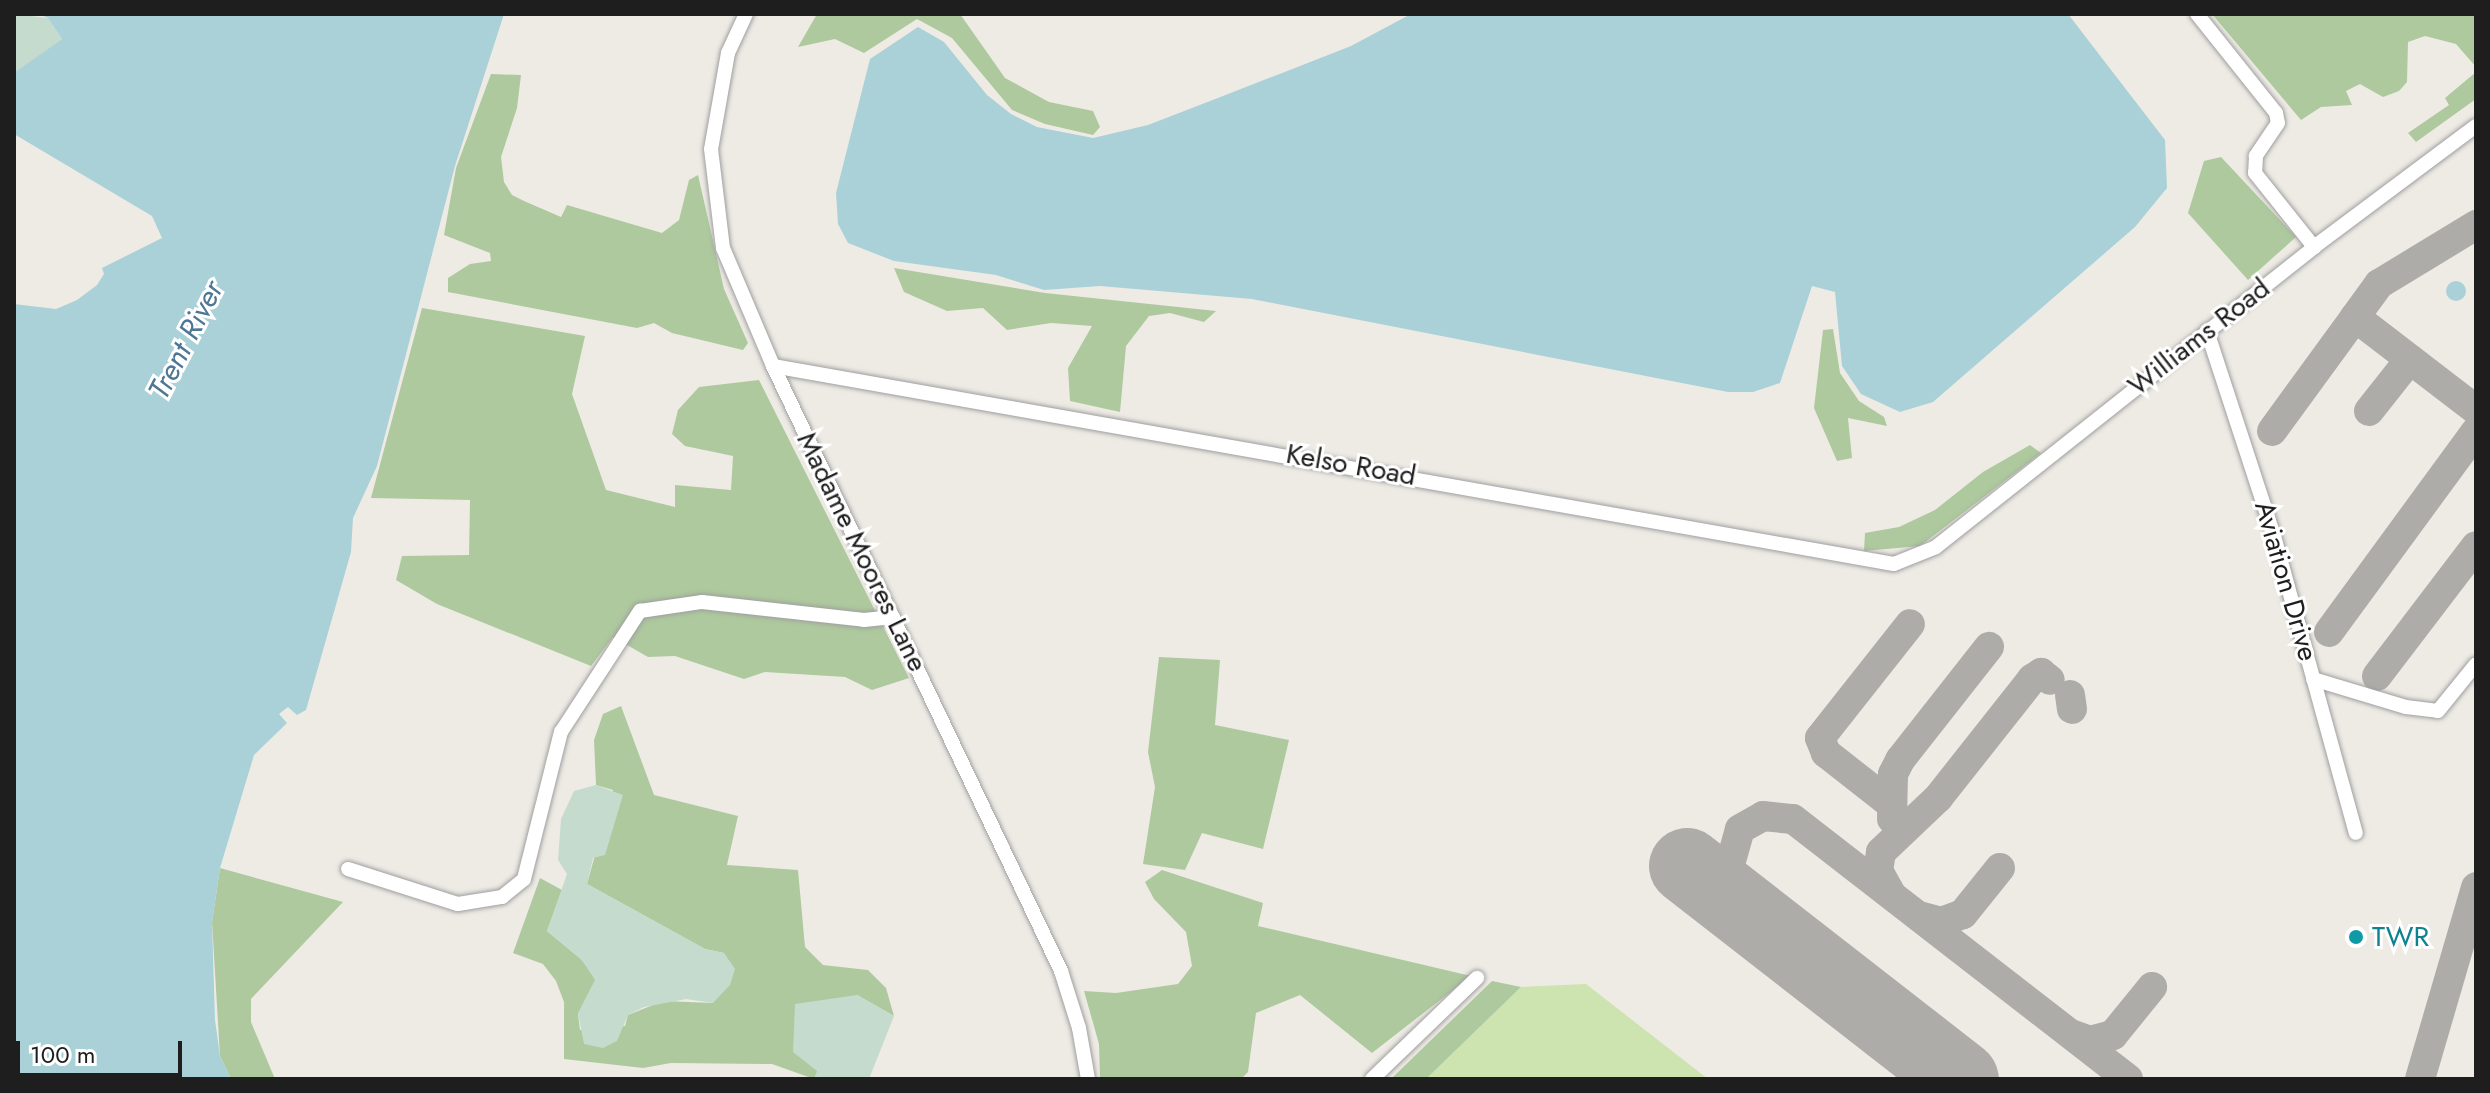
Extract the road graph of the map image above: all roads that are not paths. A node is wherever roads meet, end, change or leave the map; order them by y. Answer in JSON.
{"nodes":[{"id":1,"x":746,"y":14,"type":"edge"},
{"id":2,"x":2197,"y":14,"type":"edge"},
{"id":3,"x":2476,"y":126,"type":"edge"},
{"id":4,"x":2314,"y":247,"type":"junction"},
{"id":5,"x":2207,"y":331,"type":"junction"},
{"id":6,"x":773,"y":366,"type":"junction"},
{"id":7,"x":1926,"y":553,"type":"joint"},
{"id":8,"x":893,"y":617,"type":"junction"},
{"id":9,"x":2476,"y":664,"type":"edge"},
{"id":10,"x":2313,"y":679,"type":"junction"},
{"id":11,"x":2356,"y":833,"type":"dead end"},
{"id":12,"x":348,"y":869,"type":"dead end"},
{"id":13,"x":1477,"y":978,"type":"dead end"},
{"id":14,"x":1088,"y":1079,"type":"edge"},
{"id":15,"x":1372,"y":1079,"type":"edge"}],
"edges":[{"from":1,"to":6,"type":"street","name":"Madame Moores Lane"},
{"from":2,"to":4,"type":"street"},
{"from":3,"to":4,"type":"street","name":"Williams Road"},
{"from":4,"to":5,"type":"street","name":"Williams Road"},
{"from":5,"to":7,"type":"street","name":"Williams Road"},
{"from":5,"to":10,"type":"street","name":"Aviation Drive"},
{"from":6,"to":7,"type":"street","name":"Kelso Road"},
{"from":6,"to":8,"type":"street","name":"Madame Moores Lane"},
{"from":8,"to":12,"type":"street"},
{"from":8,"to":14,"type":"street","name":"Madame Moores Lane"},
{"from":9,"to":10,"type":"street"},
{"from":10,"to":11,"type":"street","name":"Aviation Drive"},
{"from":13,"to":15,"type":"street"}]}
